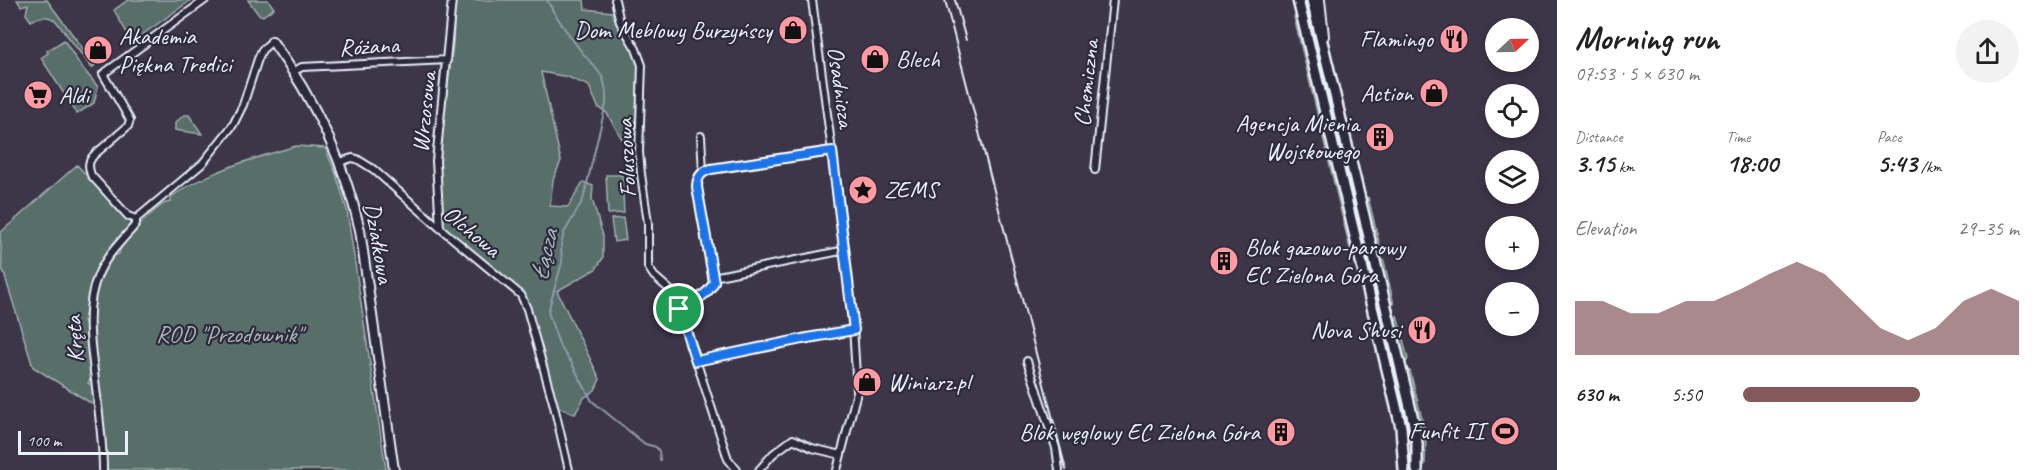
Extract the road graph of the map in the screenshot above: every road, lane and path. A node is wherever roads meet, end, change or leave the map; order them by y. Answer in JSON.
{"nodes":[{"id":1,"x":205,"y":0,"type":"edge"},
{"id":2,"x":452,"y":0,"type":"edge"},
{"id":3,"x":615,"y":0,"type":"edge"},
{"id":4,"x":812,"y":0,"type":"edge"},
{"id":5,"x":1113,"y":0,"type":"edge"},
{"id":6,"x":1312,"y":0,"type":"edge"},
{"id":7,"x":1320,"y":0,"type":"edge"},
{"id":8,"x":1299,"y":2,"type":"edge"},
{"id":9,"x":272,"y":41,"type":"joint"},
{"id":10,"x":1326,"y":55,"type":"junction"},
{"id":11,"x":447,"y":60,"type":"junction"},
{"id":12,"x":294,"y":71,"type":"junction"},
{"id":13,"x":701,"y":136,"type":"dead end"},
{"id":14,"x":832,"y":151,"type":"junction"},
{"id":15,"x":340,"y":162,"type":"junction"},
{"id":16,"x":1095,"y":170,"type":"dead end"},
{"id":17,"x":703,"y":172,"type":"junction"},
{"id":18,"x":136,"y":219,"type":"junction"},
{"id":19,"x":440,"y":228,"type":"junction"},
{"id":20,"x":845,"y":250,"type":"junction"},
{"id":21,"x":713,"y":277,"type":"junction"},
{"id":22,"x":679,"y":309,"type":"junction"},
{"id":23,"x":854,"y":330,"type":"junction"},
{"id":24,"x":696,"y":361,"type":"junction"},
{"id":25,"x":1028,"y":361,"type":"dead end"},
{"id":26,"x":841,"y":456,"type":"junction"},
{"id":27,"x":103,"y":470,"type":"edge"},
{"id":28,"x":394,"y":470,"type":"edge"},
{"id":29,"x":569,"y":470,"type":"edge"},
{"id":30,"x":737,"y":470,"type":"edge"},
{"id":31,"x":759,"y":470,"type":"edge"},
{"id":32,"x":837,"y":470,"type":"edge"},
{"id":33,"x":1059,"y":470,"type":"edge"},
{"id":34,"x":1404,"y":470,"type":"edge"},
{"id":35,"x":1418,"y":470,"type":"edge"}],
"edges":[{"from":1,"to":18,"type":"street"},
{"from":2,"to":11,"type":"street","name":"Wrzosowa"},
{"from":3,"to":22,"type":"street","name":"Foluszowa"},
{"from":4,"to":14,"type":"street","name":"Osadnicza"},
{"from":5,"to":16,"type":"street","name":"Chemiczna"},
{"from":6,"to":10,"type":"main road"},
{"from":7,"to":10,"type":"street"},
{"from":8,"to":34,"type":"main road"},
{"from":9,"to":12,"type":"street","name":"Działkowa"},
{"from":9,"to":18,"type":"street","name":"Kręta"},
{"from":10,"to":35,"type":"main road"},
{"from":11,"to":12,"type":"street","name":"Różana"},
{"from":11,"to":19,"type":"street","name":"Wrzosowa"},
{"from":12,"to":15,"type":"street","name":"Działkowa"},
{"from":13,"to":17,"type":"street"},
{"from":14,"to":17,"type":"street"},
{"from":14,"to":20,"type":"street","name":"Osadnicza"},
{"from":15,"to":19,"type":"street","name":"Olchowa"},
{"from":15,"to":28,"type":"street","name":"Działkowa"},
{"from":17,"to":21,"type":"street"},
{"from":18,"to":27,"type":"street","name":"Kręta"},
{"from":19,"to":29,"type":"street","name":"Olchowa"},
{"from":20,"to":21,"type":"street"},
{"from":20,"to":23,"type":"street","name":"Osadnicza"},
{"from":21,"to":22,"type":"street"},
{"from":22,"to":24,"type":"street","name":"Foluszowa"},
{"from":23,"to":24,"type":"street"},
{"from":23,"to":26,"type":"street","name":"Osadnicza"},
{"from":24,"to":30,"type":"street","name":"Foluszowa"},
{"from":25,"to":33,"type":"street"},
{"from":26,"to":31,"type":"street"},
{"from":26,"to":32,"type":"street","name":"Osadnicza"}]}
